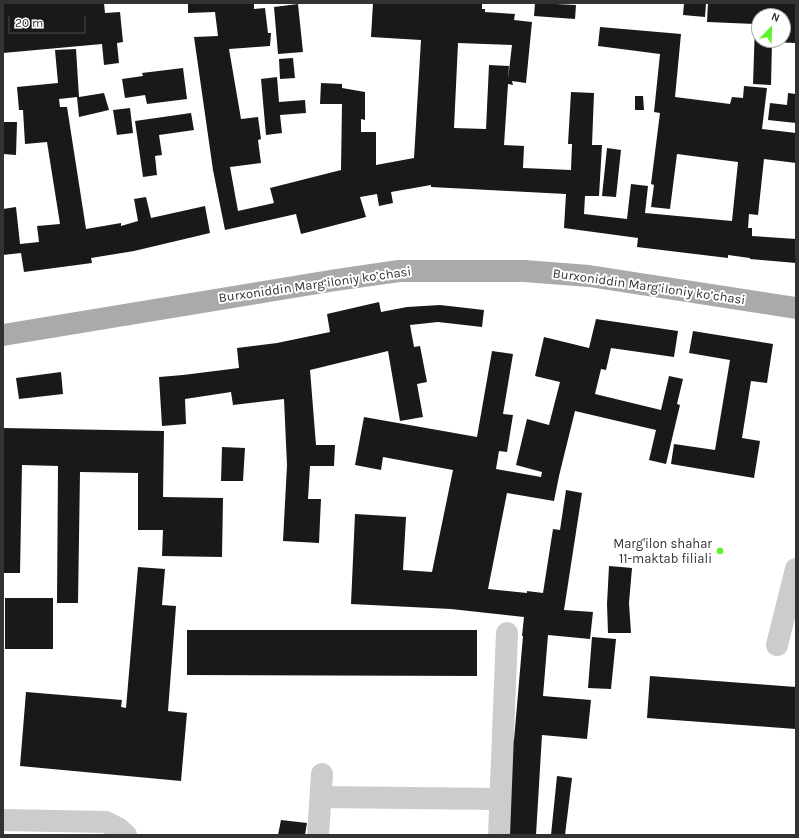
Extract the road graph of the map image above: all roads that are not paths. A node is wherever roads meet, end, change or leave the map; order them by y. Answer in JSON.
{"nodes":[{"id":1,"x":796,"y":308,"type":"edge"},
{"id":2,"x":3,"y":335,"type":"edge"},
{"id":3,"x":796,"y":570,"type":"edge"},
{"id":4,"x":507,"y":633,"type":"dead end"},
{"id":5,"x":777,"y":645,"type":"dead end"},
{"id":6,"x":322,"y":774,"type":"dead end"},
{"id":7,"x":321,"y":797,"type":"junction"},
{"id":8,"x":500,"y":798,"type":"junction"},
{"id":9,"x":3,"y":820,"type":"edge"},
{"id":10,"x":121,"y":833,"type":"edge"},
{"id":11,"x":318,"y":835,"type":"edge"},
{"id":12,"x":498,"y":835,"type":"edge"}],
"edges":[{"from":1,"to":2,"type":"main road","name":"Burxoniddin Marg’iloniy ko’chasi"},
{"from":3,"to":5,"type":"street"},
{"from":4,"to":8,"type":"street"},
{"from":6,"to":7,"type":"street"},
{"from":7,"to":8,"type":"street"},
{"from":7,"to":11,"type":"street"},
{"from":8,"to":12,"type":"street"},
{"from":9,"to":10,"type":"street"}]}
